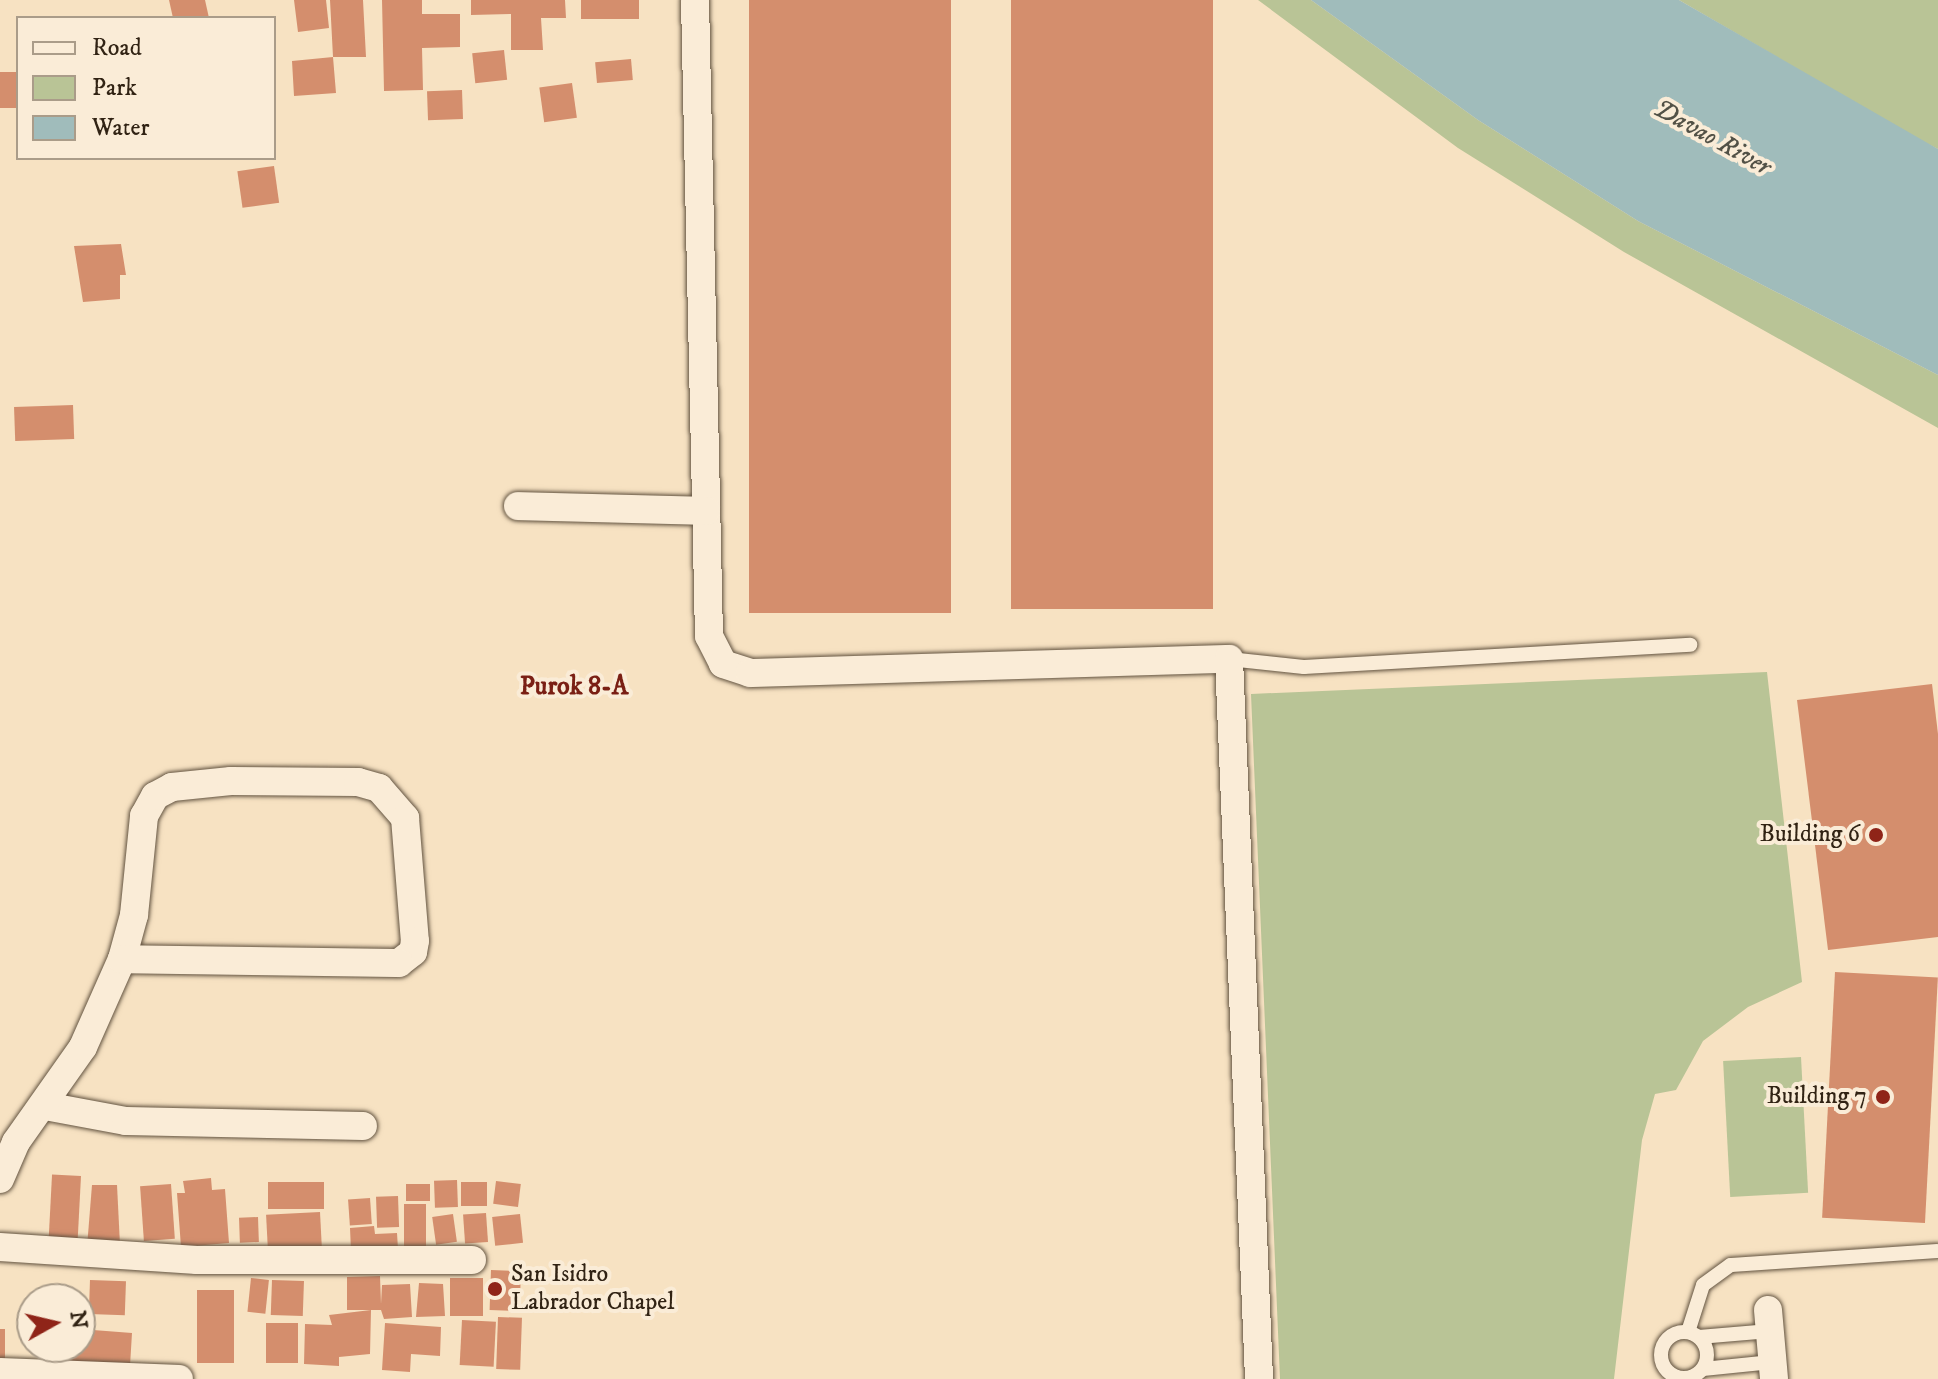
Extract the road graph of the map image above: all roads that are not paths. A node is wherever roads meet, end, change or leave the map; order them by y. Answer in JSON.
{"nodes":[{"id":1,"x":695,"y":0,"type":"edge"},
{"id":2,"x":518,"y":506,"type":"dead end"},
{"id":3,"x":706,"y":511,"type":"junction"},
{"id":4,"x":1690,"y":645,"type":"dead end"},
{"id":5,"x":1229,"y":659,"type":"junction"},
{"id":6,"x":122,"y":959,"type":"junction"},
{"id":7,"x":45,"y":1106,"type":"junction"},
{"id":8,"x":363,"y":1126,"type":"dead end"},
{"id":9,"x":8,"y":1138,"type":"edge"},
{"id":10,"x":0,"y":1179,"type":"edge"},
{"id":11,"x":0,"y":1247,"type":"edge"},
{"id":12,"x":1938,"y":1251,"type":"edge"},
{"id":13,"x":472,"y":1260,"type":"dead end"},
{"id":14,"x":1769,"y":1320,"type":"joint"},
{"id":15,"x":1694,"y":1334,"type":"junction"},
{"id":16,"x":1703,"y":1369,"type":"junction"},
{"id":17,"x":1773,"y":1371,"type":"edge"},
{"id":18,"x":0,"y":1372,"type":"edge"},
{"id":19,"x":179,"y":1379,"type":"edge"},
{"id":20,"x":1259,"y":1379,"type":"edge"}],
"edges":[{"from":1,"to":3,"type":"street"},
{"from":2,"to":3,"type":"street"},
{"from":3,"to":5,"type":"street"},
{"from":4,"to":5,"type":"lane"},
{"from":5,"to":20,"type":"street"},
{"from":6,"to":6,"type":"street"},
{"from":6,"to":7,"type":"street"},
{"from":7,"to":8,"type":"street"},
{"from":7,"to":9,"type":"street"},
{"from":9,"to":10,"type":"street"},
{"from":11,"to":13,"type":"street"},
{"from":12,"to":15,"type":"lane"},
{"from":14,"to":15,"type":"lane"},
{"from":14,"to":17,"type":"street"},
{"from":15,"to":16,"type":"lane"},
{"from":15,"to":16,"type":"lane"},
{"from":16,"to":17,"type":"lane"},
{"from":18,"to":19,"type":"street"}]}
